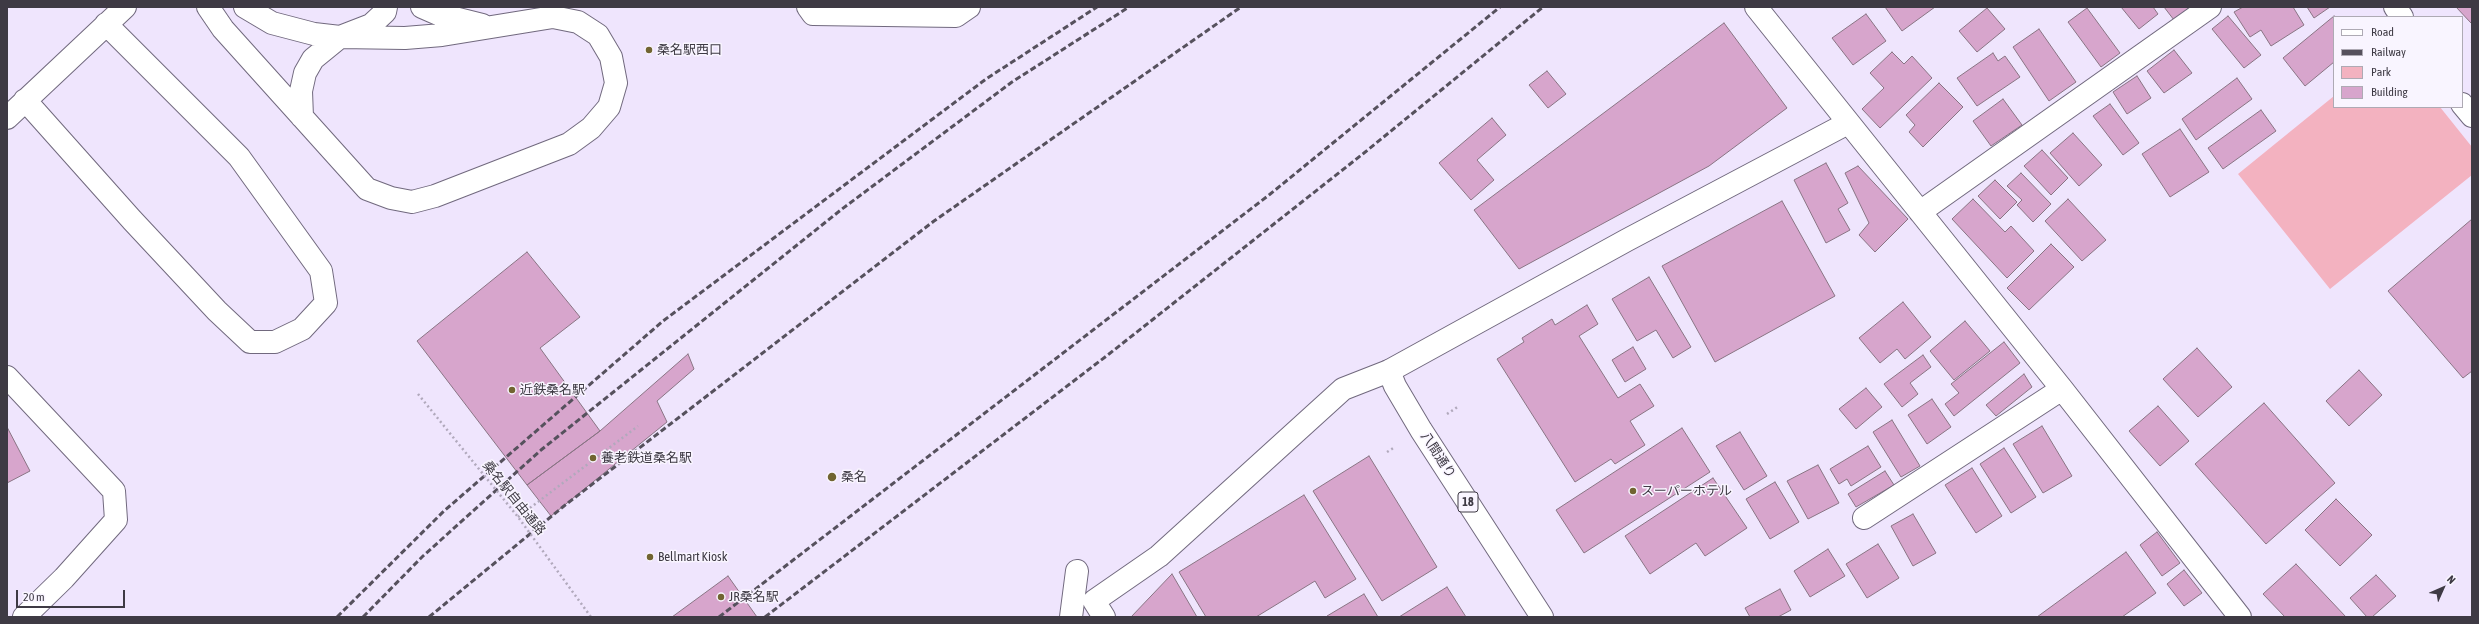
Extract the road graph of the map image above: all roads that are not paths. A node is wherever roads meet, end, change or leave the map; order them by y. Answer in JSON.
{"nodes":[{"id":1,"x":125,"y":7,"type":"edge"},
{"id":2,"x":208,"y":7,"type":"edge"},
{"id":3,"x":245,"y":7,"type":"edge"},
{"id":4,"x":386,"y":7,"type":"edge"},
{"id":5,"x":422,"y":7,"type":"edge"},
{"id":6,"x":808,"y":7,"type":"edge"},
{"id":7,"x":969,"y":7,"type":"edge"},
{"id":8,"x":1756,"y":7,"type":"edge"},
{"id":9,"x":2210,"y":7,"type":"edge"},
{"id":10,"x":2395,"y":7,"type":"edge"},
{"id":11,"x":2401,"y":16,"type":"edge"},
{"id":12,"x":106,"y":24,"type":"junction"},
{"id":13,"x":489,"y":26,"type":"junction"},
{"id":14,"x":340,"y":38,"type":"junction"},
{"id":15,"x":25,"y":100,"type":"junction"},
{"id":16,"x":2463,"y":105,"type":"edge"},
{"id":17,"x":2472,"y":116,"type":"edge"},
{"id":18,"x":302,"y":117,"type":"junction"},
{"id":19,"x":7,"y":118,"type":"edge"},
{"id":20,"x":1848,"y":124,"type":"junction"},
{"id":21,"x":1920,"y":212,"type":"junction"},
{"id":22,"x":1389,"y":371,"type":"junction"},
{"id":23,"x":7,"y":377,"type":"edge"},
{"id":24,"x":2062,"y":389,"type":"junction"},
{"id":25,"x":1864,"y":518,"type":"dead end"},
{"id":26,"x":1077,"y":572,"type":"dead end"},
{"id":27,"x":24,"y":617,"type":"edge"},
{"id":28,"x":1071,"y":617,"type":"edge"},
{"id":29,"x":1104,"y":617,"type":"edge"},
{"id":30,"x":1542,"y":617,"type":"edge"},
{"id":31,"x":2240,"y":617,"type":"edge"}],
"edges":[{"from":1,"to":12,"type":"street"},
{"from":2,"to":18,"type":"street"},
{"from":3,"to":14,"type":"street"},
{"from":4,"to":14,"type":"street"},
{"from":5,"to":13,"type":"street"},
{"from":6,"to":7,"type":"street"},
{"from":8,"to":20,"type":"street"},
{"from":9,"to":21,"type":"street"},
{"from":10,"to":11,"type":"street"},
{"from":12,"to":15,"type":"street"},
{"from":12,"to":15,"type":"street"},
{"from":13,"to":14,"type":"street"},
{"from":13,"to":18,"type":"street"},
{"from":14,"to":18,"type":"street"},
{"from":15,"to":19,"type":"street"},
{"from":16,"to":17,"type":"street"},
{"from":20,"to":21,"type":"street"},
{"from":20,"to":22,"type":"street"},
{"from":21,"to":24,"type":"street"},
{"from":22,"to":29,"type":"street"},
{"from":22,"to":30,"type":"street","name":"八間通り","number":"18"},
{"from":23,"to":27,"type":"street"},
{"from":24,"to":25,"type":"street"},
{"from":24,"to":31,"type":"street"},
{"from":26,"to":28,"type":"street"}]}
